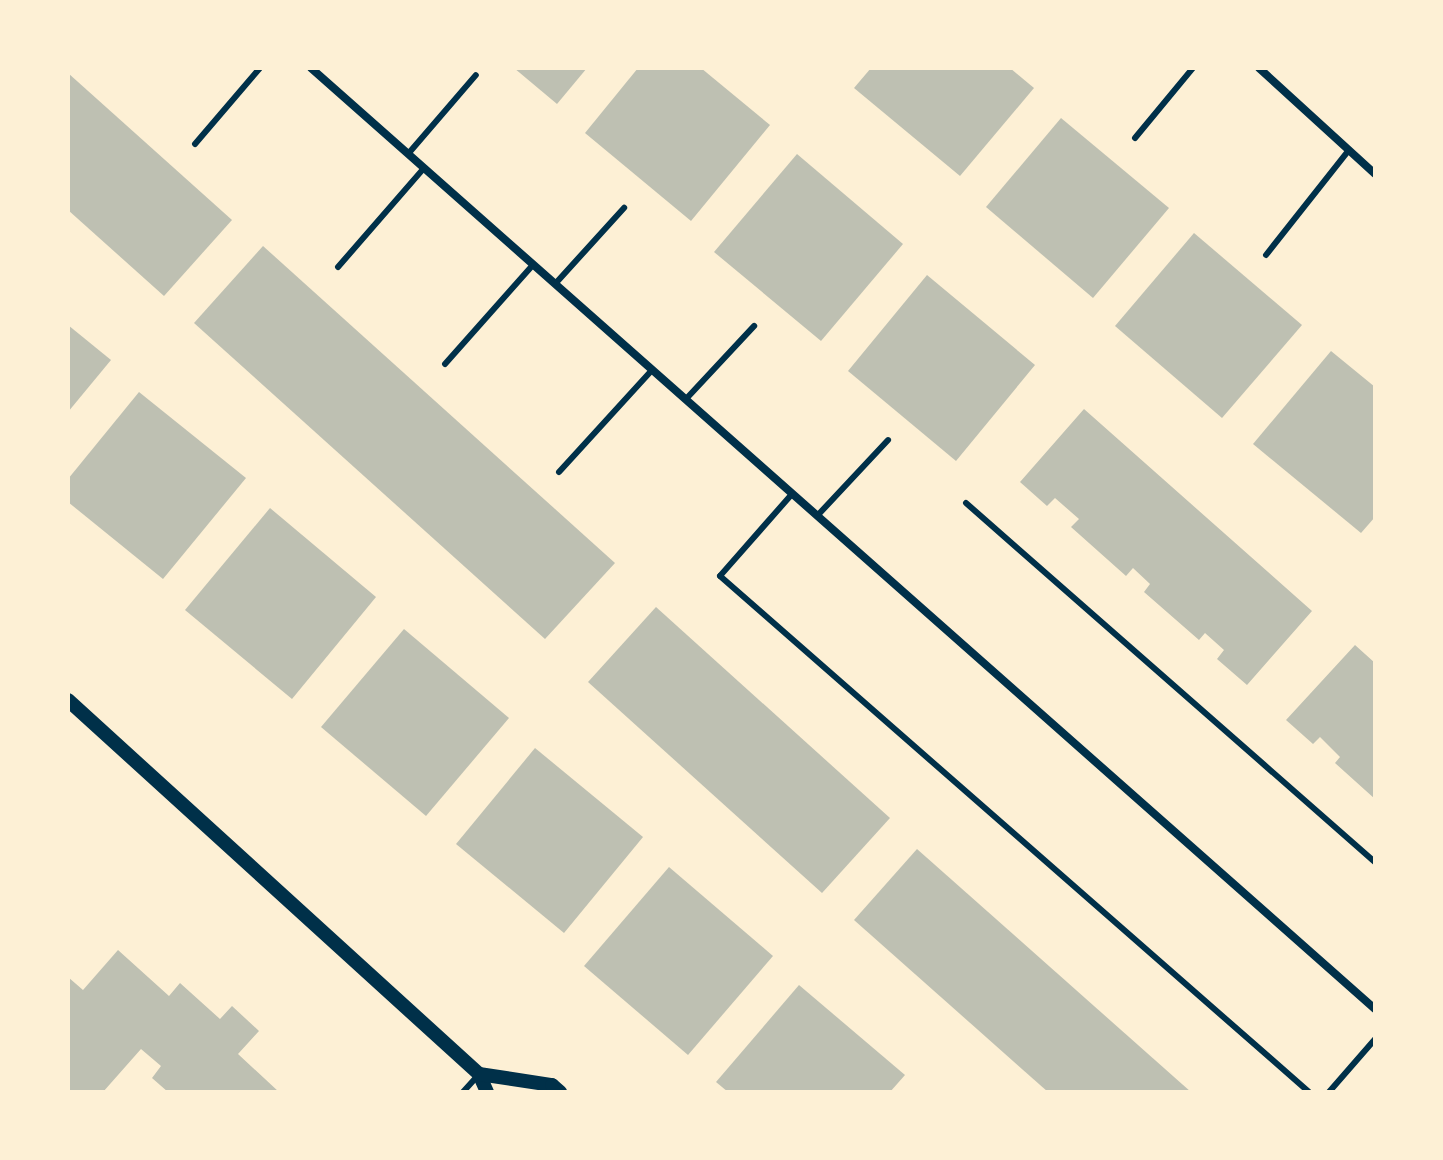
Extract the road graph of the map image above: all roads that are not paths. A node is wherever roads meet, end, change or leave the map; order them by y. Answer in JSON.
{"nodes":[{"id":1,"x":260,"y":68,"type":"edge"},
{"id":2,"x":311,"y":68,"type":"edge"},
{"id":3,"x":1193,"y":68,"type":"edge"},
{"id":4,"x":1259,"y":68,"type":"edge"},
{"id":5,"x":476,"y":75,"type":"dead end"},
{"id":6,"x":1135,"y":138,"type":"dead end"},
{"id":7,"x":195,"y":144,"type":"dead end"},
{"id":8,"x":1349,"y":150,"type":"junction"},
{"id":9,"x":408,"y":154,"type":"junction"},
{"id":10,"x":424,"y":168,"type":"junction"},
{"id":11,"x":1375,"y":174,"type":"edge"},
{"id":12,"x":624,"y":208,"type":"dead end"},
{"id":13,"x":1266,"y":255,"type":"dead end"},
{"id":14,"x":533,"y":265,"type":"junction"},
{"id":15,"x":338,"y":267,"type":"dead end"},
{"id":16,"x":555,"y":284,"type":"junction"},
{"id":17,"x":754,"y":326,"type":"dead end"},
{"id":18,"x":445,"y":364,"type":"dead end"},
{"id":19,"x":652,"y":370,"type":"junction"},
{"id":20,"x":686,"y":399,"type":"junction"},
{"id":21,"x":888,"y":440,"type":"dead end"},
{"id":22,"x":559,"y":472,"type":"dead end"},
{"id":23,"x":792,"y":494,"type":"junction"},
{"id":24,"x":966,"y":503,"type":"dead end"},
{"id":25,"x":817,"y":516,"type":"junction"},
{"id":26,"x":68,"y":700,"type":"edge"},
{"id":27,"x":1375,"y":862,"type":"edge"},
{"id":28,"x":1375,"y":1009,"type":"edge"},
{"id":29,"x":1375,"y":1039,"type":"edge"},
{"id":30,"x":479,"y":1074,"type":"junction"},
{"id":31,"x":463,"y":1092,"type":"edge"},
{"id":32,"x":487,"y":1092,"type":"edge"},
{"id":33,"x":560,"y":1092,"type":"edge"},
{"id":34,"x":1309,"y":1092,"type":"edge"},
{"id":35,"x":1329,"y":1092,"type":"edge"}],
"edges":[{"from":1,"to":7,"type":"lane"},
{"from":2,"to":9,"type":"street"},
{"from":3,"to":6,"type":"lane"},
{"from":4,"to":8,"type":"street"},
{"from":5,"to":9,"type":"lane"},
{"from":8,"to":11,"type":"street"},
{"from":8,"to":13,"type":"lane"},
{"from":9,"to":10,"type":"street"},
{"from":10,"to":14,"type":"street"},
{"from":10,"to":15,"type":"lane"},
{"from":12,"to":16,"type":"lane"},
{"from":14,"to":16,"type":"street"},
{"from":14,"to":18,"type":"lane"},
{"from":16,"to":19,"type":"street"},
{"from":17,"to":20,"type":"lane"},
{"from":19,"to":20,"type":"street"},
{"from":19,"to":22,"type":"lane"},
{"from":20,"to":23,"type":"street"},
{"from":21,"to":25,"type":"lane"},
{"from":23,"to":25,"type":"street"},
{"from":23,"to":34,"type":"lane"},
{"from":24,"to":27,"type":"lane"},
{"from":25,"to":28,"type":"street"},
{"from":26,"to":30,"type":"street"},
{"from":29,"to":35,"type":"lane"},
{"from":30,"to":31,"type":"lane"},
{"from":30,"to":32,"type":"street"},
{"from":30,"to":33,"type":"street"}]}
